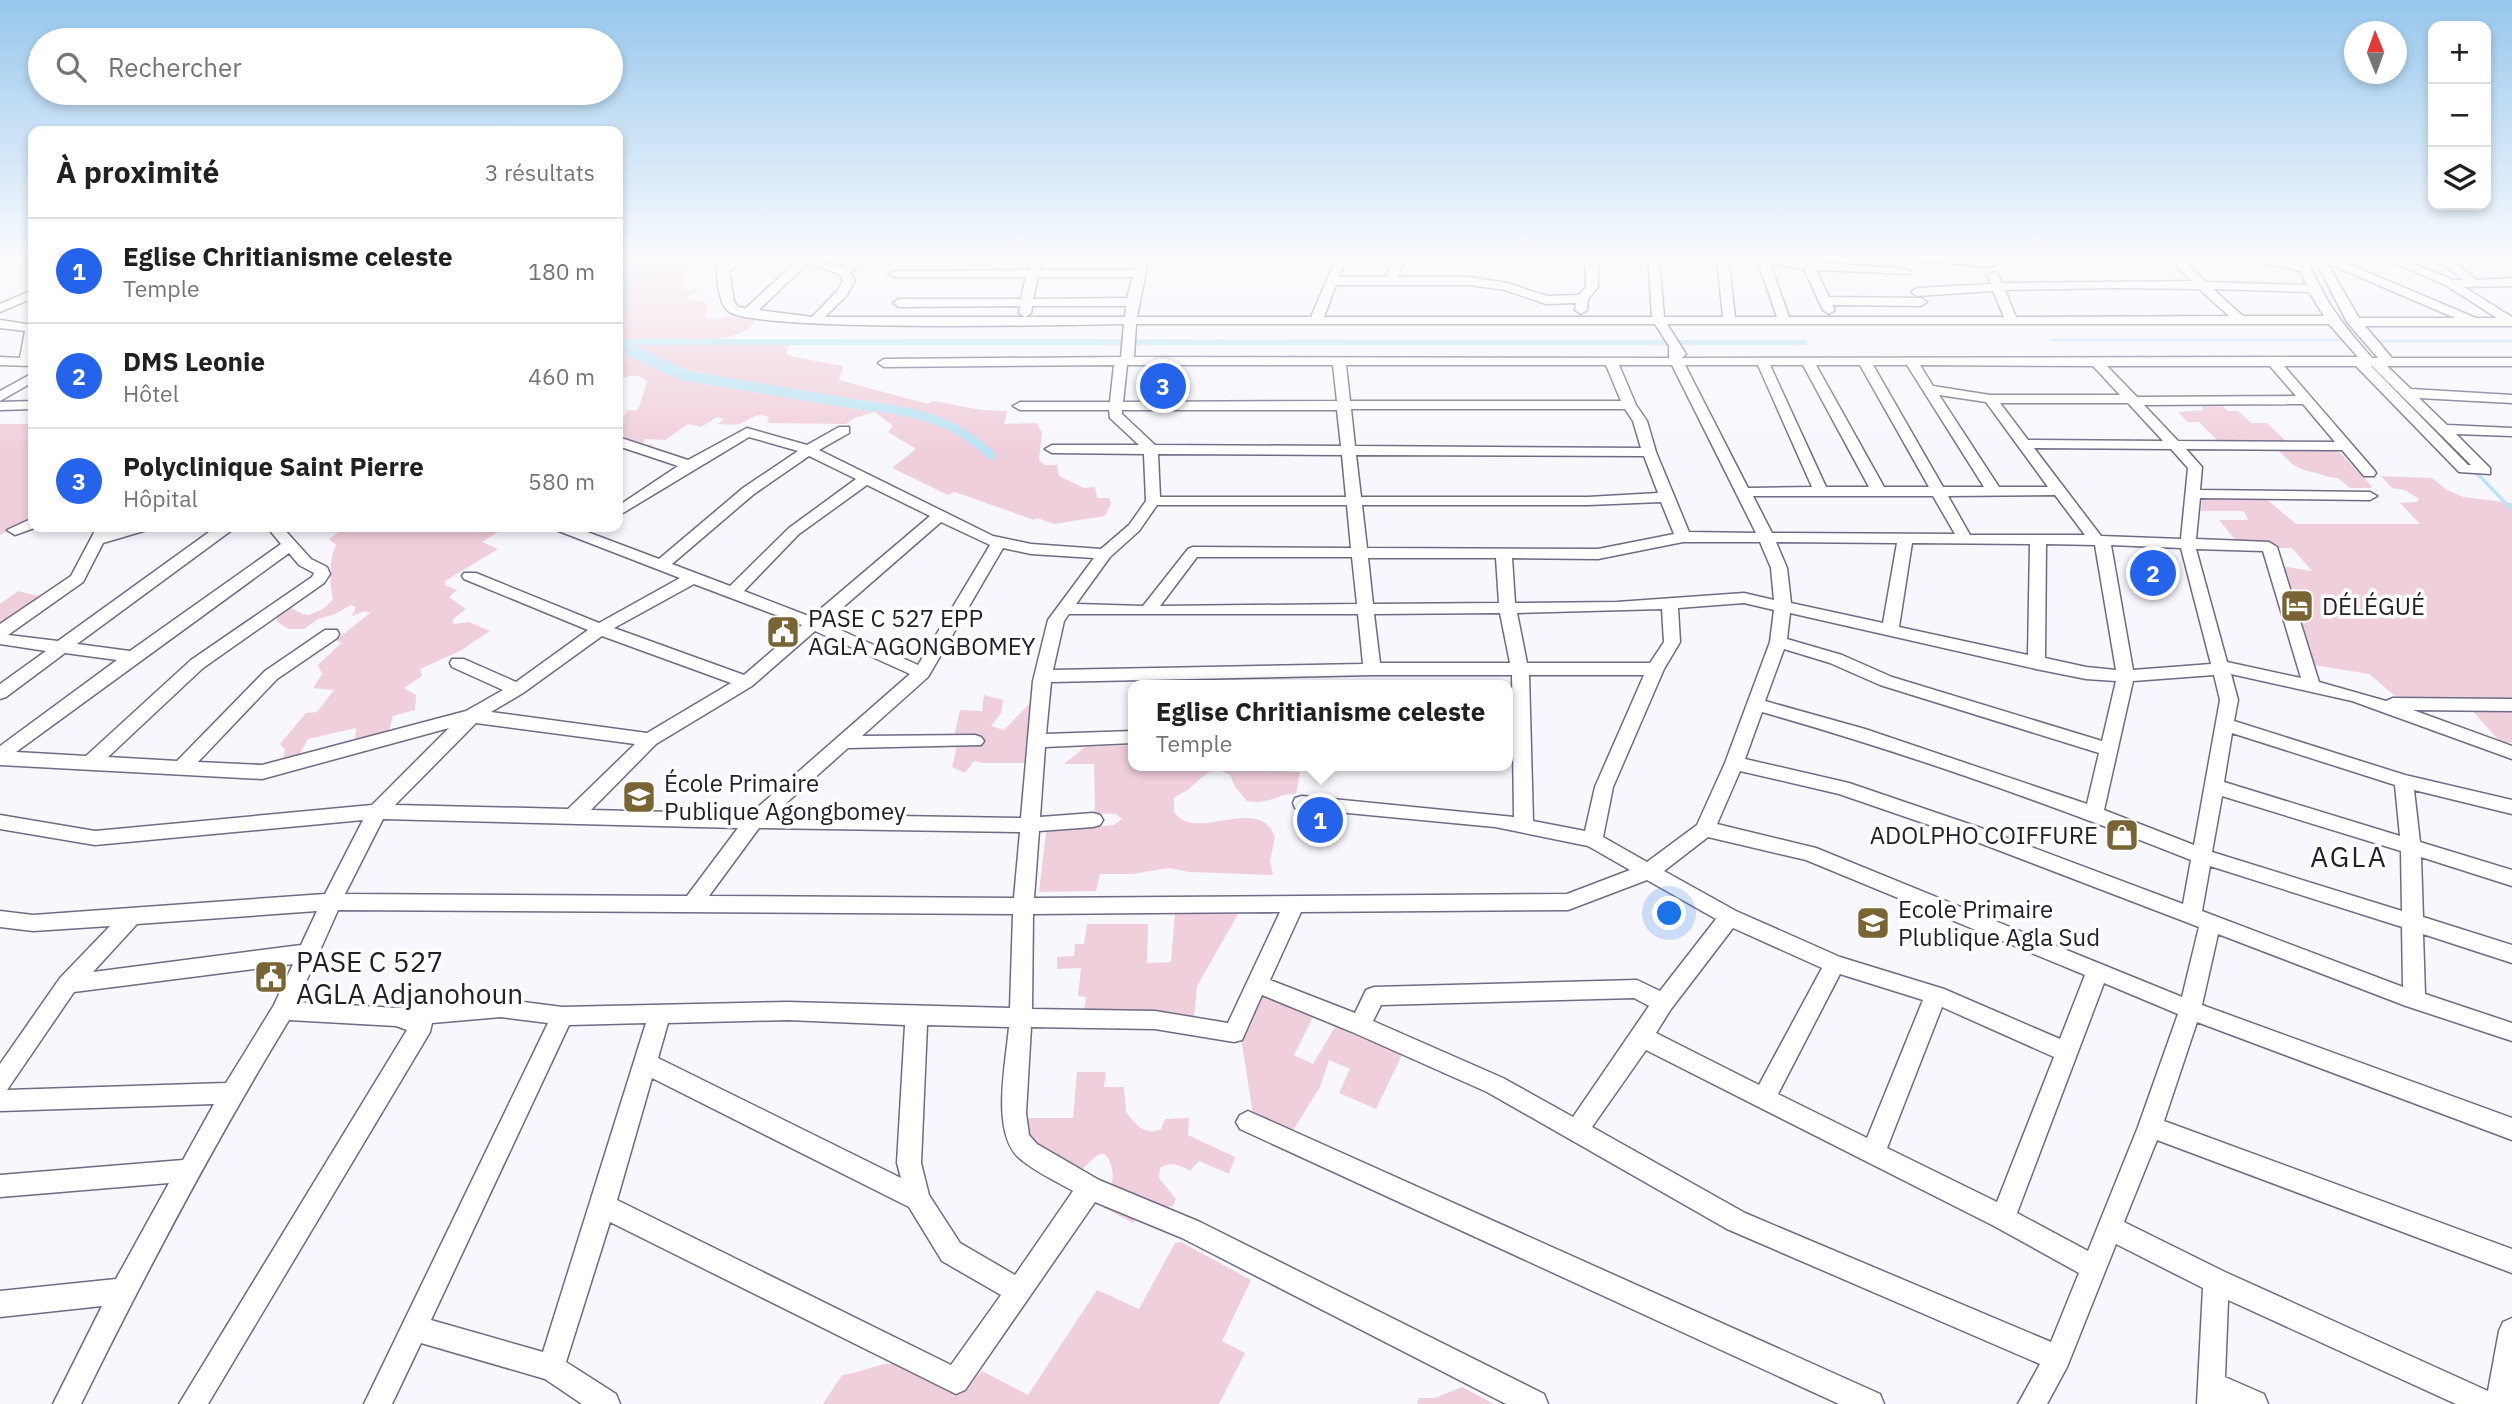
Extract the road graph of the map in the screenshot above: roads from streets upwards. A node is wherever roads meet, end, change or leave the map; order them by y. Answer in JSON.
{"nodes":[{"id":1,"x":1129,"y":321,"type":"edge"},
{"id":2,"x":834,"y":322,"type":"edge"},
{"id":3,"x":1024,"y":322,"type":"joint"},
{"id":4,"x":1074,"y":322,"type":"edge"},
{"id":5,"x":1453,"y":322,"type":"edge"},
{"id":6,"x":1580,"y":322,"type":"joint"},
{"id":7,"x":1599,"y":322,"type":"edge"},
{"id":8,"x":1659,"y":322,"type":"edge"},
{"id":9,"x":2333,"y":322,"type":"edge"},
{"id":10,"x":2353,"y":322,"type":"joint"},
{"id":11,"x":2474,"y":322,"type":"joint"},
{"id":12,"x":2512,"y":322,"type":"edge"},
{"id":13,"x":887,"y":323,"type":"joint"},
{"id":14,"x":0,"y":324,"type":"edge"},
{"id":15,"x":28,"y":326,"type":"edge"},
{"id":16,"x":1677,"y":352,"type":"junction"},
{"id":17,"x":0,"y":361,"type":"edge"},
{"id":18,"x":1124,"y":361,"type":"junction"},
{"id":19,"x":1339,"y":361,"type":"junction"},
{"id":20,"x":1611,"y":361,"type":"junction"},
{"id":21,"x":1762,"y":361,"type":"junction"},
{"id":22,"x":1807,"y":361,"type":"junction"},
{"id":23,"x":1864,"y":361,"type":"junction"},
{"id":24,"x":1911,"y":361,"type":"junction"},
{"id":25,"x":2096,"y":361,"type":"junction"},
{"id":26,"x":2273,"y":361,"type":"junction"},
{"id":27,"x":28,"y":362,"type":"edge"},
{"id":28,"x":2373,"y":362,"type":"junction"},
{"id":29,"x":2512,"y":362,"type":"edge"},
{"id":30,"x":884,"y":363,"type":"dead end"},
{"id":31,"x":28,"y":380,"type":"edge"},
{"id":32,"x":1929,"y":389,"type":"junction"},
{"id":33,"x":2409,"y":393,"type":"junction"},
{"id":34,"x":0,"y":397,"type":"edge"},
{"id":35,"x":1990,"y":399,"type":"junction"},
{"id":36,"x":2512,"y":399,"type":"edge"},
{"id":37,"x":2132,"y":400,"type":"junction"},
{"id":38,"x":2307,"y":400,"type":"junction"},
{"id":39,"x":28,"y":405,"type":"edge"},
{"id":40,"x":1020,"y":405,"type":"dead end"},
{"id":41,"x":1629,"y":405,"type":"junction"},
{"id":42,"x":0,"y":406,"type":"edge"},
{"id":43,"x":1116,"y":406,"type":"junction"},
{"id":44,"x":1344,"y":406,"type":"junction"},
{"id":45,"x":2443,"y":429,"type":"junction"},
{"id":46,"x":844,"y":430,"type":"dead end"},
{"id":47,"x":2512,"y":432,"type":"edge"},
{"id":48,"x":2024,"y":443,"type":"junction"},
{"id":49,"x":623,"y":444,"type":"edge"},
{"id":50,"x":2174,"y":445,"type":"junction"},
{"id":51,"x":2346,"y":446,"type":"junction"},
{"id":52,"x":807,"y":449,"type":"junction"},
{"id":53,"x":1052,"y":449,"type":"dead end"},
{"id":54,"x":1151,"y":449,"type":"junction"},
{"id":55,"x":1348,"y":450,"type":"junction"},
{"id":56,"x":1649,"y":452,"type":"junction"},
{"id":57,"x":689,"y":466,"type":"junction"},
{"id":58,"x":2369,"y":473,"type":"dead end"},
{"id":59,"x":864,"y":480,"type":"junction"},
{"id":60,"x":1938,"y":491,"type":"junction"},
{"id":61,"x":1994,"y":491,"type":"junction"},
{"id":62,"x":2059,"y":491,"type":"junction"},
{"id":63,"x":1742,"y":492,"type":"junction"},
{"id":64,"x":1821,"y":492,"type":"junction"},
{"id":65,"x":1879,"y":492,"type":"junction"},
{"id":66,"x":2192,"y":494,"type":"junction"},
{"id":67,"x":1667,"y":496,"type":"junction"},
{"id":68,"x":2370,"y":496,"type":"dead end"},
{"id":69,"x":1153,"y":501,"type":"junction"},
{"id":70,"x":1353,"y":502,"type":"junction"},
{"id":71,"x":623,"y":509,"type":"edge"},
{"id":72,"x":939,"y":516,"type":"junction"},
{"id":73,"x":28,"y":525,"type":"edge"},
{"id":74,"x":15,"y":530,"type":"dead end"},
{"id":75,"x":217,"y":532,"type":"edge"},
{"id":76,"x":278,"y":532,"type":"edge"},
{"id":77,"x":595,"y":532,"type":"edge"},
{"id":78,"x":101,"y":533,"type":"edge"},
{"id":79,"x":1684,"y":537,"type":"junction"},
{"id":80,"x":1766,"y":537,"type":"junction"},
{"id":81,"x":1905,"y":539,"type":"junction"},
{"id":82,"x":1966,"y":540,"type":"junction"},
{"id":83,"x":2038,"y":540,"type":"junction"},
{"id":84,"x":2099,"y":540,"type":"junction"},
{"id":85,"x":998,"y":544,"type":"junction"},
{"id":86,"x":290,"y":545,"type":"junction"},
{"id":87,"x":2188,"y":546,"type":"junction"},
{"id":88,"x":1105,"y":554,"type":"junction"},
{"id":89,"x":1359,"y":554,"type":"junction"},
{"id":90,"x":1504,"y":555,"type":"junction"},
{"id":91,"x":661,"y":565,"type":"junction"},
{"id":92,"x":470,"y":576,"type":"dead end"},
{"id":93,"x":692,"y":578,"type":"junction"},
{"id":94,"x":732,"y":594,"type":"junction"},
{"id":95,"x":1670,"y":603,"type":"junction"},
{"id":96,"x":1507,"y":606,"type":"junction"},
{"id":97,"x":1783,"y":606,"type":"junction"},
{"id":98,"x":1364,"y":608,"type":"junction"},
{"id":99,"x":1063,"y":609,"type":"junction"},
{"id":100,"x":1149,"y":611,"type":"junction"},
{"id":101,"x":814,"y":624,"type":"junction"},
{"id":102,"x":600,"y":629,"type":"junction"},
{"id":103,"x":1890,"y":630,"type":"junction"},
{"id":104,"x":0,"y":632,"type":"edge"},
{"id":105,"x":331,"y":634,"type":"dead end"},
{"id":106,"x":0,"y":639,"type":"edge"},
{"id":107,"x":1777,"y":642,"type":"junction"},
{"id":108,"x":62,"y":647,"type":"junction"},
{"id":109,"x":134,"y":657,"type":"junction"},
{"id":110,"x":458,"y":663,"type":"dead end"},
{"id":111,"x":2036,"y":663,"type":"junction"},
{"id":112,"x":2221,"y":668,"type":"junction"},
{"id":113,"x":1372,"y":669,"type":"junction"},
{"id":114,"x":1655,"y":669,"type":"junction"},
{"id":115,"x":1520,"y":671,"type":"junction"},
{"id":116,"x":922,"y":673,"type":"junction"},
{"id":117,"x":1043,"y":676,"type":"junction"},
{"id":118,"x":2126,"y":676,"type":"junction"},
{"id":119,"x":746,"y":682,"type":"junction"},
{"id":120,"x":2312,"y":686,"type":"junction"},
{"id":121,"x":517,"y":690,"type":"junction"},
{"id":122,"x":0,"y":693,"type":"edge"},
{"id":123,"x":1756,"y":704,"type":"junction"},
{"id":124,"x":2380,"y":704,"type":"junction"},
{"id":125,"x":2512,"y":705,"type":"edge"},
{"id":126,"x":472,"y":716,"type":"junction"},
{"id":127,"x":2225,"y":724,"type":"junction"},
{"id":128,"x":1128,"y":737,"type":"edge"},
{"id":129,"x":650,"y":740,"type":"junction"},
{"id":130,"x":845,"y":741,"type":"junction"},
{"id":131,"x":975,"y":741,"type":"dead end"},
{"id":132,"x":1037,"y":741,"type":"junction"},
{"id":133,"x":2109,"y":750,"type":"junction"},
{"id":134,"x":2512,"y":753,"type":"edge"},
{"id":135,"x":1515,"y":754,"type":"edge"},
{"id":136,"x":0,"y":757,"type":"edge"},
{"id":137,"x":90,"y":763,"type":"junction"},
{"id":138,"x":1734,"y":763,"type":"junction"},
{"id":139,"x":181,"y":768,"type":"junction"},
{"id":140,"x":2404,"y":781,"type":"junction"},
{"id":141,"x":2213,"y":786,"type":"junction"},
{"id":142,"x":1302,"y":803,"type":"dead end"},
{"id":143,"x":2512,"y":807,"type":"edge"},
{"id":144,"x":377,"y":812,"type":"junction"},
{"id":145,"x":2094,"y":814,"type":"junction"},
{"id":146,"x":572,"y":817,"type":"junction"},
{"id":147,"x":1093,"y":820,"type":"dead end"},
{"id":148,"x":0,"y":822,"type":"edge"},
{"id":149,"x":753,"y":822,"type":"junction"},
{"id":150,"x":1030,"y":825,"type":"junction"},
{"id":151,"x":1524,"y":825,"type":"junction"},
{"id":152,"x":1705,"y":829,"type":"junction"},
{"id":153,"x":1592,"y":840,"type":"junction"},
{"id":154,"x":2411,"y":848,"type":"junction"},
{"id":155,"x":2202,"y":856,"type":"junction"},
{"id":156,"x":1649,"y":872,"type":"junction"},
{"id":157,"x":2512,"y":878,"type":"edge"},
{"id":158,"x":331,"y":902,"type":"junction"},
{"id":159,"x":692,"y":903,"type":"junction"},
{"id":160,"x":1294,"y":905,"type":"junction"},
{"id":161,"x":1023,"y":906,"type":"junction"},
{"id":162,"x":132,"y":916,"type":"junction"},
{"id":163,"x":1729,"y":917,"type":"junction"},
{"id":164,"x":0,"y":919,"type":"edge"},
{"id":165,"x":2200,"y":920,"type":"junction"},
{"id":166,"x":2412,"y":922,"type":"junction"},
{"id":167,"x":309,"y":953,"type":"junction"},
{"id":168,"x":2512,"y":954,"type":"edge"},
{"id":169,"x":1835,"y":964,"type":"junction"},
{"id":170,"x":2097,"y":973,"type":"junction"},
{"id":171,"x":68,"y":984,"type":"junction"},
{"id":172,"x":1257,"y":984,"type":"junction"},
{"id":173,"x":1936,"y":995,"type":"junction"},
{"id":174,"x":2414,"y":1000,"type":"junction"},
{"id":175,"x":1663,"y":1003,"type":"junction"},
{"id":176,"x":283,"y":1010,"type":"junction"},
{"id":177,"x":2190,"y":1010,"type":"junction"},
{"id":178,"x":562,"y":1016,"type":"junction"},
{"id":179,"x":659,"y":1016,"type":"junction"},
{"id":180,"x":916,"y":1016,"type":"junction"},
{"id":181,"x":396,"y":1017,"type":"junction"},
{"id":182,"x":1021,"y":1017,"type":"junction"},
{"id":183,"x":1360,"y":1025,"type":"junction"},
{"id":184,"x":2512,"y":1032,"type":"edge"},
{"id":185,"x":1642,"y":1037,"type":"junction"},
{"id":186,"x":2066,"y":1052,"type":"junction"},
{"id":187,"x":645,"y":1063,"type":"junction"},
{"id":188,"x":4,"y":1070,"type":"edge"},
{"id":189,"x":232,"y":1093,"type":"junction"},
{"id":190,"x":1764,"y":1098,"type":"junction"},
{"id":191,"x":0,"y":1101,"type":"edge"},
{"id":192,"x":1248,"y":1122,"type":"dead end"},
{"id":193,"x":2150,"y":1128,"type":"junction"},
{"id":194,"x":2512,"y":1129,"type":"edge"},
{"id":195,"x":1576,"y":1130,"type":"junction"},
{"id":196,"x":1873,"y":1152,"type":"junction"},
{"id":197,"x":191,"y":1170,"type":"junction"},
{"id":198,"x":0,"y":1186,"type":"edge"},
{"id":199,"x":1090,"y":1188,"type":"junction"},
{"id":200,"x":918,"y":1199,"type":"junction"},
{"id":201,"x":603,"y":1206,"type":"junction"},
{"id":202,"x":2003,"y":1217,"type":"junction"},
{"id":203,"x":2110,"y":1228,"type":"junction"},
{"id":204,"x":2512,"y":1261,"type":"edge"},
{"id":205,"x":2094,"y":1268,"type":"junction"},
{"id":206,"x":2216,"y":1281,"type":"junction"},
{"id":207,"x":123,"y":1291,"type":"junction"},
{"id":208,"x":1019,"y":1291,"type":"junction"},
{"id":209,"x":0,"y":1304,"type":"edge"},
{"id":210,"x":414,"y":1328,"type":"junction"},
{"id":211,"x":2512,"y":1331,"type":"edge"},
{"id":212,"x":2058,"y":1358,"type":"junction"},
{"id":213,"x":551,"y":1367,"type":"junction"},
{"id":214,"x":2212,"y":1394,"type":"edge"},
{"id":215,"x":67,"y":1404,"type":"edge"},
{"id":216,"x":193,"y":1404,"type":"edge"},
{"id":217,"x":377,"y":1404,"type":"edge"},
{"id":218,"x":606,"y":1404,"type":"edge"},
{"id":219,"x":1534,"y":1404,"type":"edge"},
{"id":220,"x":1870,"y":1404,"type":"edge"},
{"id":221,"x":2032,"y":1404,"type":"edge"},
{"id":222,"x":2254,"y":1404,"type":"edge"},
{"id":223,"x":2487,"y":1404,"type":"edge"},
{"id":224,"x":2499,"y":1404,"type":"edge"}],
"edges":[{"from":1,"to":18,"type":"street"},
{"from":2,"to":13,"type":"street"},
{"from":3,"to":4,"type":"street"},
{"from":3,"to":13,"type":"street"},
{"from":5,"to":6,"type":"street"},
{"from":6,"to":7,"type":"street"},
{"from":8,"to":16,"type":"street"},
{"from":9,"to":28,"type":"street"},
{"from":10,"to":11,"type":"street"},
{"from":10,"to":28,"type":"street"},
{"from":11,"to":12,"type":"street"},
{"from":14,"to":15,"type":"street"},
{"from":16,"to":20,"type":"street"},
{"from":16,"to":21,"type":"street"},
{"from":16,"to":63,"type":"street"},
{"from":17,"to":27,"type":"street"},
{"from":18,"to":19,"type":"street"},
{"from":18,"to":30,"type":"street"},
{"from":18,"to":43,"type":"street"},
{"from":19,"to":20,"type":"street"},
{"from":19,"to":44,"type":"street"},
{"from":20,"to":41,"type":"street"},
{"from":21,"to":22,"type":"street"},
{"from":21,"to":64,"type":"street"},
{"from":22,"to":23,"type":"street"},
{"from":22,"to":65,"type":"street"},
{"from":23,"to":24,"type":"street"},
{"from":23,"to":60,"type":"street"},
{"from":24,"to":25,"type":"street"},
{"from":24,"to":32,"type":"street"},
{"from":25,"to":26,"type":"street"},
{"from":25,"to":37,"type":"street"},
{"from":26,"to":28,"type":"street"},
{"from":26,"to":38,"type":"street"},
{"from":28,"to":29,"type":"street"},
{"from":28,"to":33,"type":"street"},
{"from":28,"to":45,"type":"street"},
{"from":31,"to":34,"type":"street"},
{"from":32,"to":35,"type":"street"},
{"from":32,"to":61,"type":"street"},
{"from":33,"to":36,"type":"street"},
{"from":33,"to":45,"type":"street"},
{"from":35,"to":37,"type":"street"},
{"from":35,"to":48,"type":"street"},
{"from":37,"to":38,"type":"street"},
{"from":37,"to":50,"type":"street"},
{"from":38,"to":51,"type":"street"},
{"from":39,"to":42,"type":"street"},
{"from":40,"to":43,"type":"street"},
{"from":41,"to":44,"type":"street"},
{"from":41,"to":56,"type":"street"},
{"from":43,"to":44,"type":"street"},
{"from":43,"to":54,"type":"street"},
{"from":44,"to":55,"type":"street"},
{"from":45,"to":47,"type":"street"},
{"from":46,"to":52,"type":"street"},
{"from":48,"to":50,"type":"street"},
{"from":48,"to":62,"type":"street"},
{"from":49,"to":57,"type":"street"},
{"from":50,"to":51,"type":"street"},
{"from":50,"to":66,"type":"street"},
{"from":51,"to":58,"type":"street"},
{"from":52,"to":57,"type":"street"},
{"from":52,"to":59,"type":"street"},
{"from":52,"to":91,"type":"street"},
{"from":53,"to":54,"type":"street"},
{"from":54,"to":55,"type":"street"},
{"from":54,"to":69,"type":"street"},
{"from":55,"to":56,"type":"street"},
{"from":55,"to":70,"type":"street"},
{"from":56,"to":67,"type":"street"},
{"from":57,"to":71,"type":"street"},
{"from":59,"to":72,"type":"street"},
{"from":59,"to":94,"type":"street"},
{"from":60,"to":61,"type":"street"},
{"from":60,"to":65,"type":"street"},
{"from":60,"to":82,"type":"street"},
{"from":61,"to":62,"type":"street"},
{"from":62,"to":84,"type":"street"},
{"from":63,"to":64,"type":"street"},
{"from":63,"to":80,"type":"street"},
{"from":64,"to":65,"type":"street"},
{"from":66,"to":68,"type":"street"},
{"from":66,"to":87,"type":"street"},
{"from":67,"to":70,"type":"street"},
{"from":67,"to":79,"type":"street"},
{"from":69,"to":70,"type":"street"},
{"from":69,"to":88,"type":"street"},
{"from":70,"to":89,"type":"street"},
{"from":72,"to":85,"type":"street"},
{"from":72,"to":101,"type":"street"},
{"from":73,"to":74,"type":"street"},
{"from":75,"to":108,"type":"street"},
{"from":76,"to":86,"type":"street"},
{"from":77,"to":91,"type":"street"},
{"from":78,"to":104,"type":"street"},
{"from":79,"to":80,"type":"street"},
{"from":79,"to":90,"type":"street"},
{"from":80,"to":81,"type":"street"},
{"from":80,"to":97,"type":"street"},
{"from":81,"to":82,"type":"street"},
{"from":81,"to":103,"type":"street"},
{"from":82,"to":83,"type":"street"},
{"from":83,"to":84,"type":"street"},
{"from":83,"to":111,"type":"street"},
{"from":84,"to":87,"type":"street"},
{"from":84,"to":118,"type":"street"},
{"from":85,"to":88,"type":"street"},
{"from":85,"to":116,"type":"street"},
{"from":86,"to":109,"type":"street"},
{"from":86,"to":137,"type":"street"},
{"from":87,"to":112,"type":"street"},
{"from":87,"to":120,"type":"street"},
{"from":88,"to":99,"type":"street"},
{"from":89,"to":90,"type":"street"},
{"from":89,"to":98,"type":"street"},
{"from":89,"to":100,"type":"street"},
{"from":90,"to":96,"type":"street"},
{"from":91,"to":93,"type":"street"},
{"from":92,"to":102,"type":"street"},
{"from":93,"to":94,"type":"street"},
{"from":93,"to":102,"type":"street"},
{"from":94,"to":101,"type":"street"},
{"from":95,"to":96,"type":"street"},
{"from":95,"to":97,"type":"street"},
{"from":95,"to":114,"type":"street"},
{"from":96,"to":98,"type":"street"},
{"from":96,"to":115,"type":"street"},
{"from":97,"to":103,"type":"street"},
{"from":97,"to":107,"type":"street"},
{"from":98,"to":100,"type":"street"},
{"from":98,"to":113,"type":"street"},
{"from":99,"to":100,"type":"street"},
{"from":99,"to":117,"type":"street"},
{"from":101,"to":116,"type":"street"},
{"from":101,"to":119,"type":"street"},
{"from":102,"to":119,"type":"street"},
{"from":102,"to":121,"type":"street"},
{"from":103,"to":111,"type":"street"},
{"from":105,"to":139,"type":"street"},
{"from":106,"to":108,"type":"street"},
{"from":107,"to":123,"type":"street"},
{"from":107,"to":133,"type":"street"},
{"from":108,"to":109,"type":"street"},
{"from":108,"to":122,"type":"street"},
{"from":109,"to":136,"type":"street"},
{"from":110,"to":121,"type":"street"},
{"from":111,"to":118,"type":"street"},
{"from":112,"to":118,"type":"street"},
{"from":112,"to":120,"type":"street"},
{"from":112,"to":127,"type":"street"},
{"from":113,"to":115,"type":"street"},
{"from":113,"to":117,"type":"street"},
{"from":114,"to":115,"type":"street"},
{"from":114,"to":153,"type":"street"},
{"from":115,"to":135,"type":"street"},
{"from":116,"to":130,"type":"street"},
{"from":117,"to":132,"type":"street"},
{"from":118,"to":133,"type":"street"},
{"from":119,"to":129,"type":"street"},
{"from":120,"to":124,"type":"street"},
{"from":121,"to":126,"type":"street"},
{"from":123,"to":138,"type":"street"},
{"from":123,"to":145,"type":"street"},
{"from":124,"to":125,"type":"street"},
{"from":124,"to":134,"type":"street"},
{"from":126,"to":129,"type":"street"},
{"from":126,"to":139,"type":"street"},
{"from":126,"to":144,"type":"street"},
{"from":127,"to":140,"type":"street"},
{"from":127,"to":141,"type":"street"},
{"from":128,"to":132,"type":"street"},
{"from":129,"to":146,"type":"street"},
{"from":130,"to":131,"type":"street"},
{"from":130,"to":149,"type":"street"},
{"from":132,"to":150,"type":"street"},
{"from":133,"to":145,"type":"street"},
{"from":135,"to":151,"type":"street"},
{"from":136,"to":137,"type":"street"},
{"from":137,"to":139,"type":"street"},
{"from":138,"to":152,"type":"street"},
{"from":138,"to":165,"type":"street"},
{"from":140,"to":143,"type":"street"},
{"from":140,"to":154,"type":"street"},
{"from":141,"to":154,"type":"street"},
{"from":141,"to":155,"type":"street"},
{"from":142,"to":151,"type":"street"},
{"from":144,"to":146,"type":"street"},
{"from":144,"to":148,"type":"street"},
{"from":144,"to":158,"type":"street"},
{"from":145,"to":155,"type":"street"},
{"from":146,"to":149,"type":"street"},
{"from":147,"to":150,"type":"street"},
{"from":149,"to":150,"type":"street"},
{"from":149,"to":159,"type":"street"},
{"from":150,"to":161,"type":"street"},
{"from":151,"to":153,"type":"street"},
{"from":152,"to":156,"type":"street"},
{"from":152,"to":170,"type":"street"},
{"from":153,"to":156,"type":"street"},
{"from":154,"to":157,"type":"street"},
{"from":154,"to":166,"type":"street"},
{"from":155,"to":165,"type":"street"},
{"from":155,"to":166,"type":"street"},
{"from":156,"to":160,"type":"street"},
{"from":156,"to":163,"type":"street"},
{"from":158,"to":159,"type":"street"},
{"from":158,"to":162,"type":"street"},
{"from":158,"to":167,"type":"street"},
{"from":159,"to":161,"type":"street"},
{"from":160,"to":161,"type":"street"},
{"from":160,"to":172,"type":"street"},
{"from":161,"to":182,"type":"street"},
{"from":162,"to":164,"type":"street"},
{"from":162,"to":171,"type":"street"},
{"from":163,"to":169,"type":"street"},
{"from":163,"to":175,"type":"street"},
{"from":165,"to":174,"type":"street"},
{"from":165,"to":177,"type":"street"},
{"from":166,"to":168,"type":"street"},
{"from":166,"to":174,"type":"street"},
{"from":167,"to":171,"type":"street"},
{"from":167,"to":176,"type":"street"},
{"from":169,"to":173,"type":"street"},
{"from":169,"to":190,"type":"street"},
{"from":170,"to":177,"type":"street"},
{"from":170,"to":186,"type":"street"},
{"from":171,"to":188,"type":"street"},
{"from":172,"to":182,"type":"street"},
{"from":172,"to":183,"type":"street"},
{"from":173,"to":186,"type":"street"},
{"from":173,"to":196,"type":"street"},
{"from":174,"to":184,"type":"street"},
{"from":175,"to":183,"type":"street"},
{"from":175,"to":185,"type":"street"},
{"from":176,"to":181,"type":"street"},
{"from":176,"to":189,"type":"street"},
{"from":177,"to":193,"type":"street"},
{"from":177,"to":194,"type":"street"},
{"from":178,"to":179,"type":"street"},
{"from":178,"to":181,"type":"street"},
{"from":178,"to":210,"type":"street"},
{"from":179,"to":180,"type":"street"},
{"from":179,"to":187,"type":"street"},
{"from":180,"to":182,"type":"street"},
{"from":180,"to":200,"type":"street"},
{"from":181,"to":216,"type":"street"},
{"from":182,"to":199,"type":"street"},
{"from":183,"to":195,"type":"street"},
{"from":185,"to":190,"type":"street"},
{"from":185,"to":195,"type":"street"},
{"from":186,"to":202,"type":"street"},
{"from":187,"to":200,"type":"street"},
{"from":187,"to":201,"type":"street"},
{"from":189,"to":191,"type":"street"},
{"from":189,"to":197,"type":"street"},
{"from":190,"to":196,"type":"street"},
{"from":192,"to":220,"type":"street"},
{"from":193,"to":203,"type":"street"},
{"from":193,"to":204,"type":"street"},
{"from":195,"to":212,"type":"street"},
{"from":196,"to":202,"type":"street"},
{"from":197,"to":198,"type":"street"},
{"from":197,"to":207,"type":"street"},
{"from":199,"to":208,"type":"street"},
{"from":199,"to":219,"type":"street"},
{"from":200,"to":208,"type":"street"},
{"from":201,"to":208,"type":"street"},
{"from":201,"to":213,"type":"street"},
{"from":202,"to":205,"type":"street"},
{"from":203,"to":205,"type":"street"},
{"from":203,"to":206,"type":"street"},
{"from":205,"to":212,"type":"street"},
{"from":206,"to":214,"type":"street"},
{"from":206,"to":223,"type":"street"},
{"from":207,"to":209,"type":"street"},
{"from":207,"to":215,"type":"street"},
{"from":210,"to":213,"type":"street"},
{"from":210,"to":217,"type":"street"},
{"from":211,"to":224,"type":"street"},
{"from":212,"to":221,"type":"street"},
{"from":213,"to":218,"type":"street"},
{"from":214,"to":222,"type":"street"}]}
